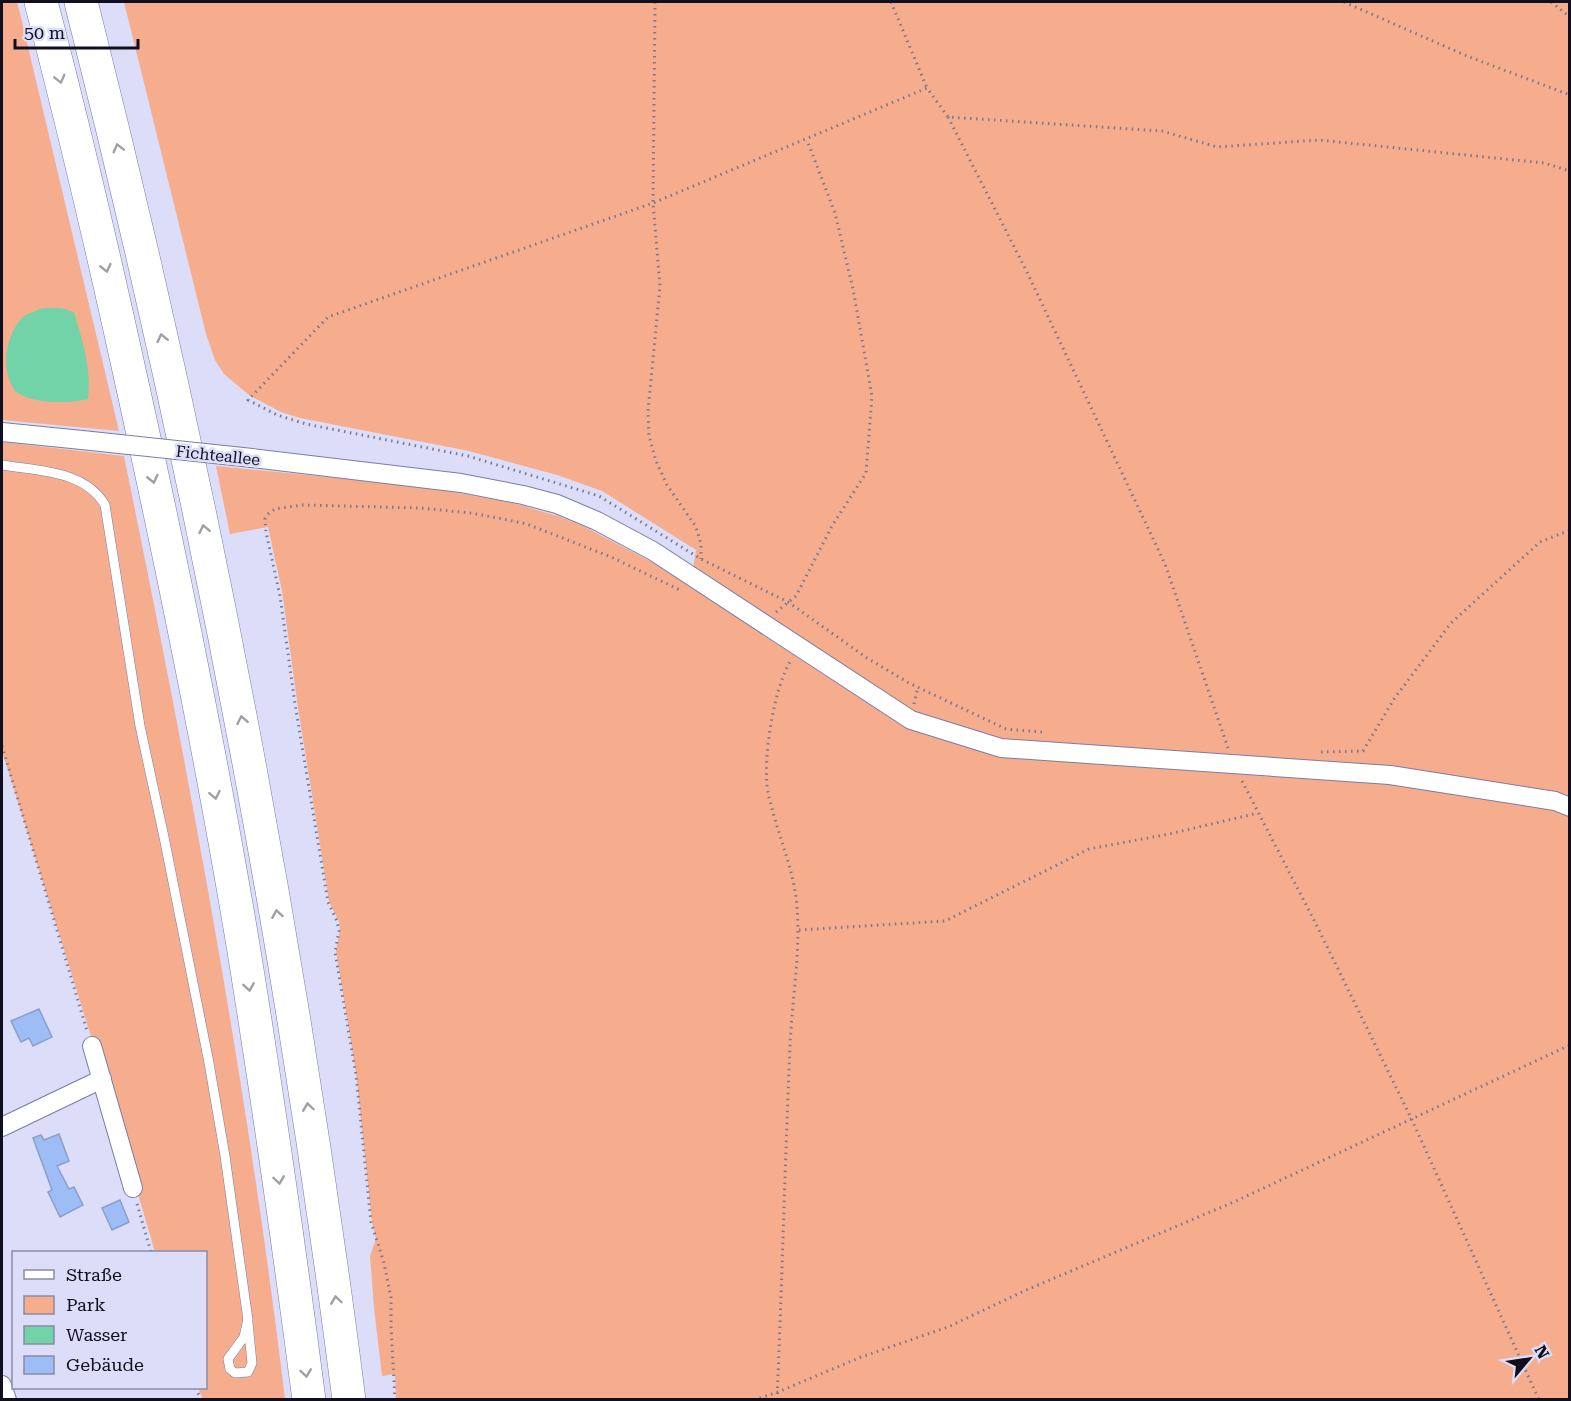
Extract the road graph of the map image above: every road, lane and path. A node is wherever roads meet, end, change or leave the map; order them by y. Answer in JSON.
{"nodes":[{"id":1,"x":40,"y":2,"type":"edge"},
{"id":2,"x":81,"y":2,"type":"edge"},
{"id":3,"x":655,"y":2,"type":"edge"},
{"id":4,"x":891,"y":2,"type":"edge"},
{"id":5,"x":1344,"y":2,"type":"edge"},
{"id":6,"x":1551,"y":2,"type":"edge"},
{"id":7,"x":1569,"y":17,"type":"edge"},
{"id":8,"x":927,"y":88,"type":"junction"},
{"id":9,"x":1569,"y":95,"type":"edge"},
{"id":10,"x":807,"y":139,"type":"junction"},
{"id":11,"x":1569,"y":171,"type":"edge"},
{"id":12,"x":653,"y":203,"type":"junction"},
{"id":13,"x":2,"y":432,"type":"edge"},
{"id":14,"x":2,"y":465,"type":"edge"},
{"id":15,"x":1569,"y":531,"type":"edge"},
{"id":16,"x":701,"y":559,"type":"junction"},
{"id":17,"x":696,"y":579,"type":"junction"},
{"id":18,"x":788,"y":602,"type":"junction"},
{"id":19,"x":763,"y":622,"type":"junction"},
{"id":20,"x":799,"y":647,"type":"junction"},
{"id":21,"x":1050,"y":733,"type":"dead end"},
{"id":22,"x":2,"y":746,"type":"edge"},
{"id":23,"x":1318,"y":752,"type":"dead end"},
{"id":24,"x":1569,"y":807,"type":"edge"},
{"id":25,"x":1258,"y":813,"type":"dead end"},
{"id":26,"x":799,"y":930,"type":"junction"},
{"id":27,"x":1569,"y":1045,"type":"edge"},
{"id":28,"x":92,"y":1046,"type":"joint"},
{"id":29,"x":102,"y":1079,"type":"junction"},
{"id":30,"x":2,"y":1127,"type":"edge"},
{"id":31,"x":133,"y":1188,"type":"joint"},
{"id":32,"x":151,"y":1251,"type":"edge"},
{"id":33,"x":248,"y":1319,"type":"junction"},
{"id":34,"x":2,"y":1385,"type":"edge"},
{"id":35,"x":778,"y":1392,"type":"junction"},
{"id":36,"x":8,"y":1400,"type":"edge"},
{"id":37,"x":309,"y":1400,"type":"edge"},
{"id":38,"x":349,"y":1400,"type":"edge"},
{"id":39,"x":395,"y":1400,"type":"edge"},
{"id":40,"x":753,"y":1400,"type":"edge"},
{"id":41,"x":777,"y":1400,"type":"edge"}],
"edges":[{"from":1,"to":37,"type":"highway","one_way":true},
{"from":38,"to":2,"type":"highway","one_way":true},
{"from":3,"to":12,"type":"path"},
{"from":4,"to":8,"type":"path"},
{"from":5,"to":9,"type":"path"},
{"from":6,"to":7,"type":"path"},
{"from":8,"to":10,"type":"path"},
{"from":8,"to":11,"type":"path"},
{"from":10,"to":12,"type":"path"},
{"from":10,"to":18,"type":"path"},
{"from":12,"to":16,"type":"path"},
{"from":12,"to":16,"type":"path"},
{"from":13,"to":17,"type":"street","name":"Fichteallee","bridge":true},
{"from":14,"to":33,"type":"lane"},
{"from":15,"to":23,"type":"path"},
{"from":16,"to":17,"type":"path"},
{"from":16,"to":18,"type":"path"},
{"from":17,"to":19,"type":"street","name":"Fichteallee"},
{"from":17,"to":39,"type":"path"},
{"from":18,"to":19,"type":"path"},
{"from":18,"to":21,"type":"path"},
{"from":19,"to":20,"type":"street","name":"Fichteallee"},
{"from":20,"to":24,"type":"street","name":"Fichteallee"},
{"from":20,"to":26,"type":"path"},
{"from":22,"to":28,"type":"path"},
{"from":25,"to":26,"type":"path"},
{"from":26,"to":35,"type":"path"},
{"from":27,"to":35,"type":"path"},
{"from":28,"to":29,"type":"street"},
{"from":29,"to":30,"type":"street"},
{"from":29,"to":31,"type":"street"},
{"from":31,"to":32,"type":"path"},
{"from":33,"to":33,"type":"lane"},
{"from":34,"to":36,"type":"street"},
{"from":35,"to":40,"type":"path"},
{"from":35,"to":41,"type":"path"}]}
